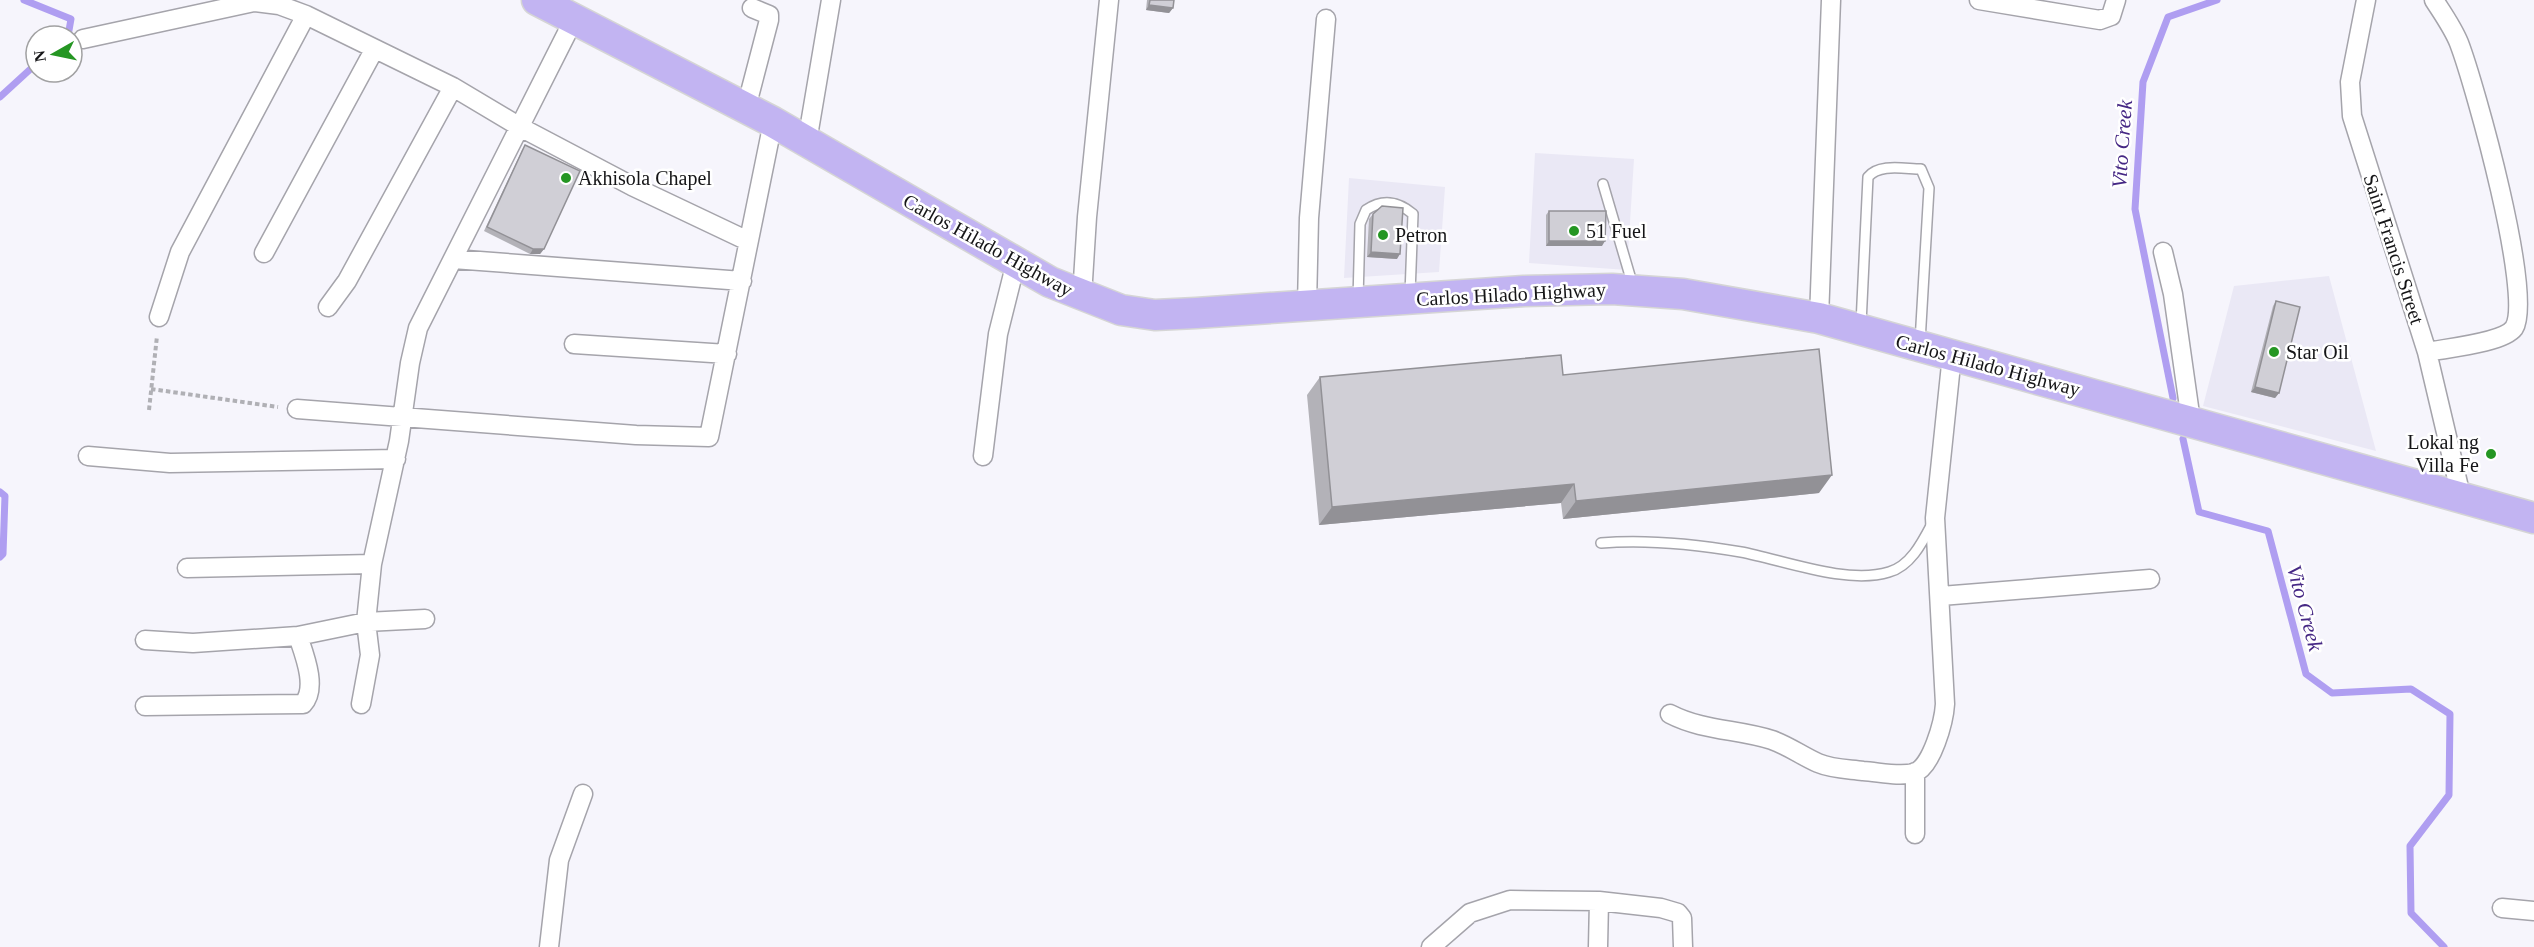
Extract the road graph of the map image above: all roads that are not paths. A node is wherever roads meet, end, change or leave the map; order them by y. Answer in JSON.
{"nodes":[{"id":1,"x":537,"y":0,"type":"edge"},
{"id":2,"x":831,"y":0,"type":"edge"},
{"id":3,"x":1109,"y":0,"type":"edge"},
{"id":4,"x":1831,"y":0,"type":"edge"},
{"id":5,"x":1980,"y":0,"type":"edge"},
{"id":6,"x":2116,"y":0,"type":"edge"},
{"id":7,"x":2366,"y":0,"type":"edge"},
{"id":8,"x":2434,"y":0,"type":"edge"},
{"id":9,"x":752,"y":8,"type":"dead end"},
{"id":10,"x":306,"y":15,"type":"junction"},
{"id":11,"x":574,"y":19,"type":"junction"},
{"id":12,"x":1326,"y":19,"type":"dead end"},
{"id":13,"x":84,"y":39,"type":"edge"},
{"id":14,"x":374,"y":50,"type":"junction"},
{"id":15,"x":453,"y":87,"type":"junction"},
{"id":16,"x":746,"y":108,"type":"junction"},
{"id":17,"x":773,"y":122,"type":"junction"},
{"id":18,"x":520,"y":127,"type":"junction"},
{"id":19,"x":807,"y":142,"type":"junction"},
{"id":20,"x":1603,"y":183,"type":"dead end"},
{"id":21,"x":748,"y":241,"type":"junction"},
{"id":22,"x":2163,"y":252,"type":"dead end"},
{"id":23,"x":264,"y":253,"type":"dead end"},
{"id":24,"x":453,"y":259,"type":"junction"},
{"id":25,"x":1016,"y":262,"type":"junction"},
{"id":26,"x":742,"y":281,"type":"junction"},
{"id":27,"x":1634,"y":291,"type":"junction"},
{"id":28,"x":1082,"y":296,"type":"junction"},
{"id":29,"x":1409,"y":298,"type":"junction"},
{"id":30,"x":1358,"y":302,"type":"junction"},
{"id":31,"x":1307,"y":305,"type":"junction"},
{"id":32,"x":328,"y":307,"type":"dead end"},
{"id":33,"x":159,"y":317,"type":"road end"},
{"id":34,"x":1819,"y":318,"type":"junction"},
{"id":35,"x":1861,"y":330,"type":"junction"},
{"id":36,"x":574,"y":344,"type":"dead end"},
{"id":37,"x":1920,"y":346,"type":"junction"},
{"id":38,"x":2427,"y":352,"type":"junction"},
{"id":39,"x":728,"y":354,"type":"junction"},
{"id":40,"x":1952,"y":355,"type":"junction"},
{"id":41,"x":297,"y":409,"type":"road end"},
{"id":42,"x":402,"y":419,"type":"junction"},
{"id":43,"x":2191,"y":421,"type":"junction"},
{"id":44,"x":88,"y":456,"type":"dead end"},
{"id":45,"x":983,"y":456,"type":"dead end"},
{"id":46,"x":396,"y":459,"type":"junction"},
{"id":47,"x":2461,"y":496,"type":"junction"},
{"id":48,"x":1935,"y":518,"type":"junction"},
{"id":49,"x":2534,"y":518,"type":"edge"},
{"id":50,"x":1601,"y":543,"type":"dead end"},
{"id":51,"x":372,"y":564,"type":"junction"},
{"id":52,"x":187,"y":568,"type":"dead end"},
{"id":53,"x":2150,"y":579,"type":"dead end"},
{"id":54,"x":1941,"y":596,"type":"junction"},
{"id":55,"x":425,"y":618,"type":"dead end"},
{"id":56,"x":366,"y":622,"type":"junction"},
{"id":57,"x":298,"y":636,"type":"junction"},
{"id":58,"x":146,"y":640,"type":"dead end"},
{"id":59,"x":361,"y":704,"type":"dead end"},
{"id":60,"x":145,"y":706,"type":"dead end"},
{"id":61,"x":1670,"y":714,"type":"dead end"},
{"id":62,"x":1916,"y":772,"type":"junction"},
{"id":63,"x":583,"y":794,"type":"dead end"},
{"id":64,"x":1915,"y":834,"type":"dead end"},
{"id":65,"x":1599,"y":901,"type":"junction"},
{"id":66,"x":2502,"y":908,"type":"dead end"},
{"id":67,"x":2534,"y":911,"type":"edge"},
{"id":68,"x":549,"y":947,"type":"edge"},
{"id":69,"x":1431,"y":947,"type":"edge"},
{"id":70,"x":1598,"y":947,"type":"edge"},
{"id":71,"x":1683,"y":947,"type":"edge"}],
"edges":[{"from":1,"to":11,"type":"main road","name":"Carlos Hilado Highway"},
{"from":2,"to":19,"type":"street"},
{"from":3,"to":28,"type":"street"},
{"from":4,"to":34,"type":"street"},
{"from":5,"to":6,"type":"street"},
{"from":7,"to":38,"type":"street","name":"Saint Francis Street"},
{"from":8,"to":38,"type":"street"},
{"from":9,"to":16,"type":"street"},
{"from":10,"to":13,"type":"street"},
{"from":10,"to":14,"type":"street"},
{"from":10,"to":33,"type":"street"},
{"from":11,"to":16,"type":"main road","name":"Carlos Hilado Highway"},
{"from":11,"to":18,"type":"street"},
{"from":12,"to":31,"type":"street"},
{"from":14,"to":15,"type":"street"},
{"from":14,"to":23,"type":"street"},
{"from":15,"to":18,"type":"street"},
{"from":15,"to":32,"type":"street"},
{"from":16,"to":17,"type":"main road","name":"Carlos Hilado Highway"},
{"from":17,"to":19,"type":"main road","name":"Carlos Hilado Highway"},
{"from":17,"to":21,"type":"street"},
{"from":18,"to":21,"type":"street"},
{"from":18,"to":24,"type":"street"},
{"from":19,"to":25,"type":"main road","name":"Carlos Hilado Highway"},
{"from":20,"to":27,"type":"lane"},
{"from":21,"to":26,"type":"street"},
{"from":22,"to":43,"type":"street"},
{"from":24,"to":26,"type":"street"},
{"from":24,"to":42,"type":"street"},
{"from":25,"to":28,"type":"main road","name":"Carlos Hilado Highway"},
{"from":25,"to":45,"type":"street"},
{"from":26,"to":39,"type":"street"},
{"from":27,"to":29,"type":"main road","name":"Carlos Hilado Highway"},
{"from":27,"to":34,"type":"main road","name":"Carlos Hilado Highway"},
{"from":28,"to":31,"type":"main road","name":"Carlos Hilado Highway"},
{"from":29,"to":30,"type":"main road","name":"Carlos Hilado Highway"},
{"from":29,"to":30,"type":"lane"},
{"from":30,"to":31,"type":"main road","name":"Carlos Hilado Highway"},
{"from":34,"to":35,"type":"main road","name":"Carlos Hilado Highway"},
{"from":35,"to":37,"type":"main road","name":"Carlos Hilado Highway"},
{"from":35,"to":37,"type":"lane"},
{"from":36,"to":39,"type":"street"},
{"from":37,"to":40,"type":"main road","name":"Carlos Hilado Highway"},
{"from":38,"to":47,"type":"street","name":"Saint Francis Street"},
{"from":39,"to":42,"type":"street"},
{"from":40,"to":43,"type":"main road","name":"Carlos Hilado Highway"},
{"from":40,"to":48,"type":"street"},
{"from":41,"to":42,"type":"street"},
{"from":42,"to":46,"type":"street"},
{"from":43,"to":47,"type":"main road","name":"Carlos Hilado Highway"},
{"from":44,"to":46,"type":"street"},
{"from":46,"to":51,"type":"street"},
{"from":47,"to":49,"type":"main road","name":"Carlos Hilado Highway"},
{"from":48,"to":50,"type":"lane"},
{"from":48,"to":54,"type":"street"},
{"from":51,"to":52,"type":"street"},
{"from":51,"to":56,"type":"street"},
{"from":53,"to":54,"type":"street"},
{"from":54,"to":62,"type":"street"},
{"from":55,"to":56,"type":"street"},
{"from":56,"to":57,"type":"street"},
{"from":56,"to":59,"type":"street"},
{"from":57,"to":58,"type":"street"},
{"from":57,"to":60,"type":"street"},
{"from":61,"to":62,"type":"street"},
{"from":62,"to":64,"type":"street"},
{"from":63,"to":68,"type":"street"},
{"from":65,"to":69,"type":"street"},
{"from":65,"to":70,"type":"street"},
{"from":65,"to":71,"type":"street"},
{"from":66,"to":67,"type":"street"}]}
